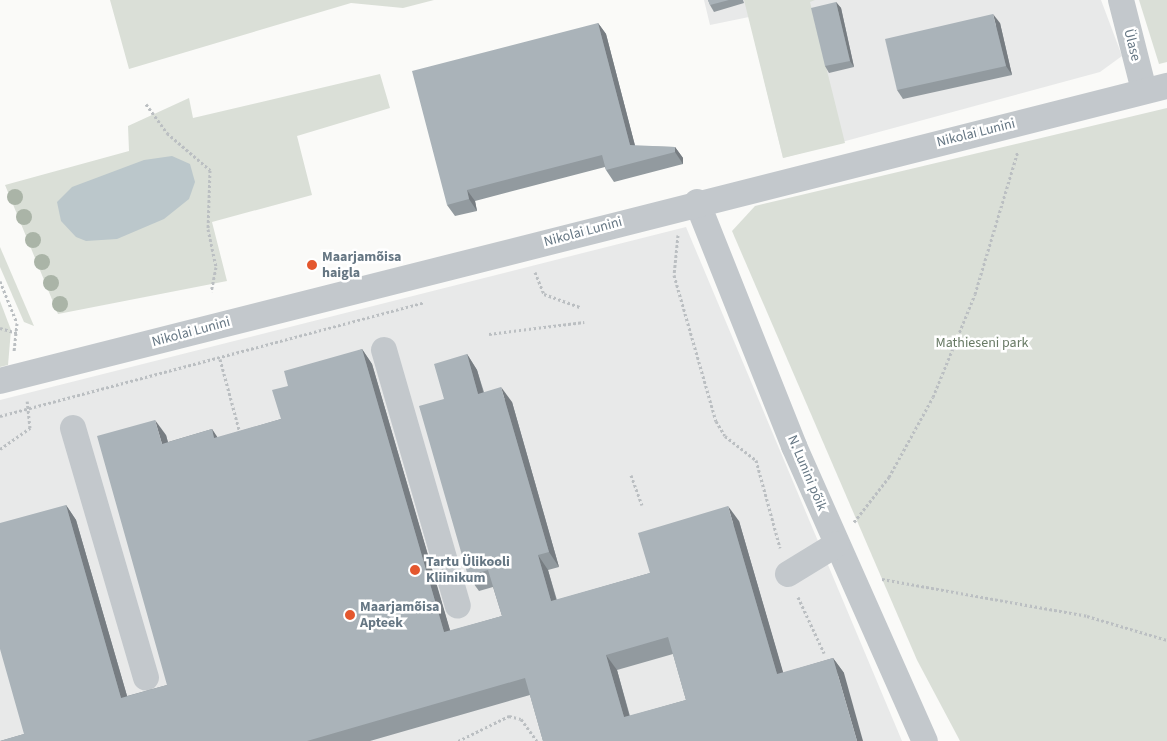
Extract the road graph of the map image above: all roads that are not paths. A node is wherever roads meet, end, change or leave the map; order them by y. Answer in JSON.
{"nodes":[{"id":1,"x":1121,"y":0,"type":"edge"},
{"id":2,"x":1156,"y":88,"type":"edge"},
{"id":3,"x":697,"y":202,"type":"junction"},
{"id":4,"x":384,"y":350,"type":"dead end"},
{"id":5,"x":9,"y":379,"type":"edge"},
{"id":6,"x":73,"y":428,"type":"dead end"},
{"id":7,"x":837,"y":544,"type":"junction"},
{"id":8,"x":788,"y":574,"type":"road end"},
{"id":9,"x":458,"y":606,"type":"dead end"},
{"id":10,"x":146,"y":678,"type":"dead end"},
{"id":11,"x":925,"y":741,"type":"edge"}],
"edges":[{"from":1,"to":2,"type":"street","name":"Ülase"},
{"from":2,"to":3,"type":"street","name":"Nikolai Lunini"},
{"from":3,"to":5,"type":"street","name":"Nikolai Lunini"},
{"from":3,"to":7,"type":"street","name":"N. Lunini põik"},
{"from":4,"to":9,"type":"street"},
{"from":6,"to":10,"type":"street"},
{"from":7,"to":8,"type":"street"},
{"from":7,"to":11,"type":"street","name":"N. Lunini põik"}]}
